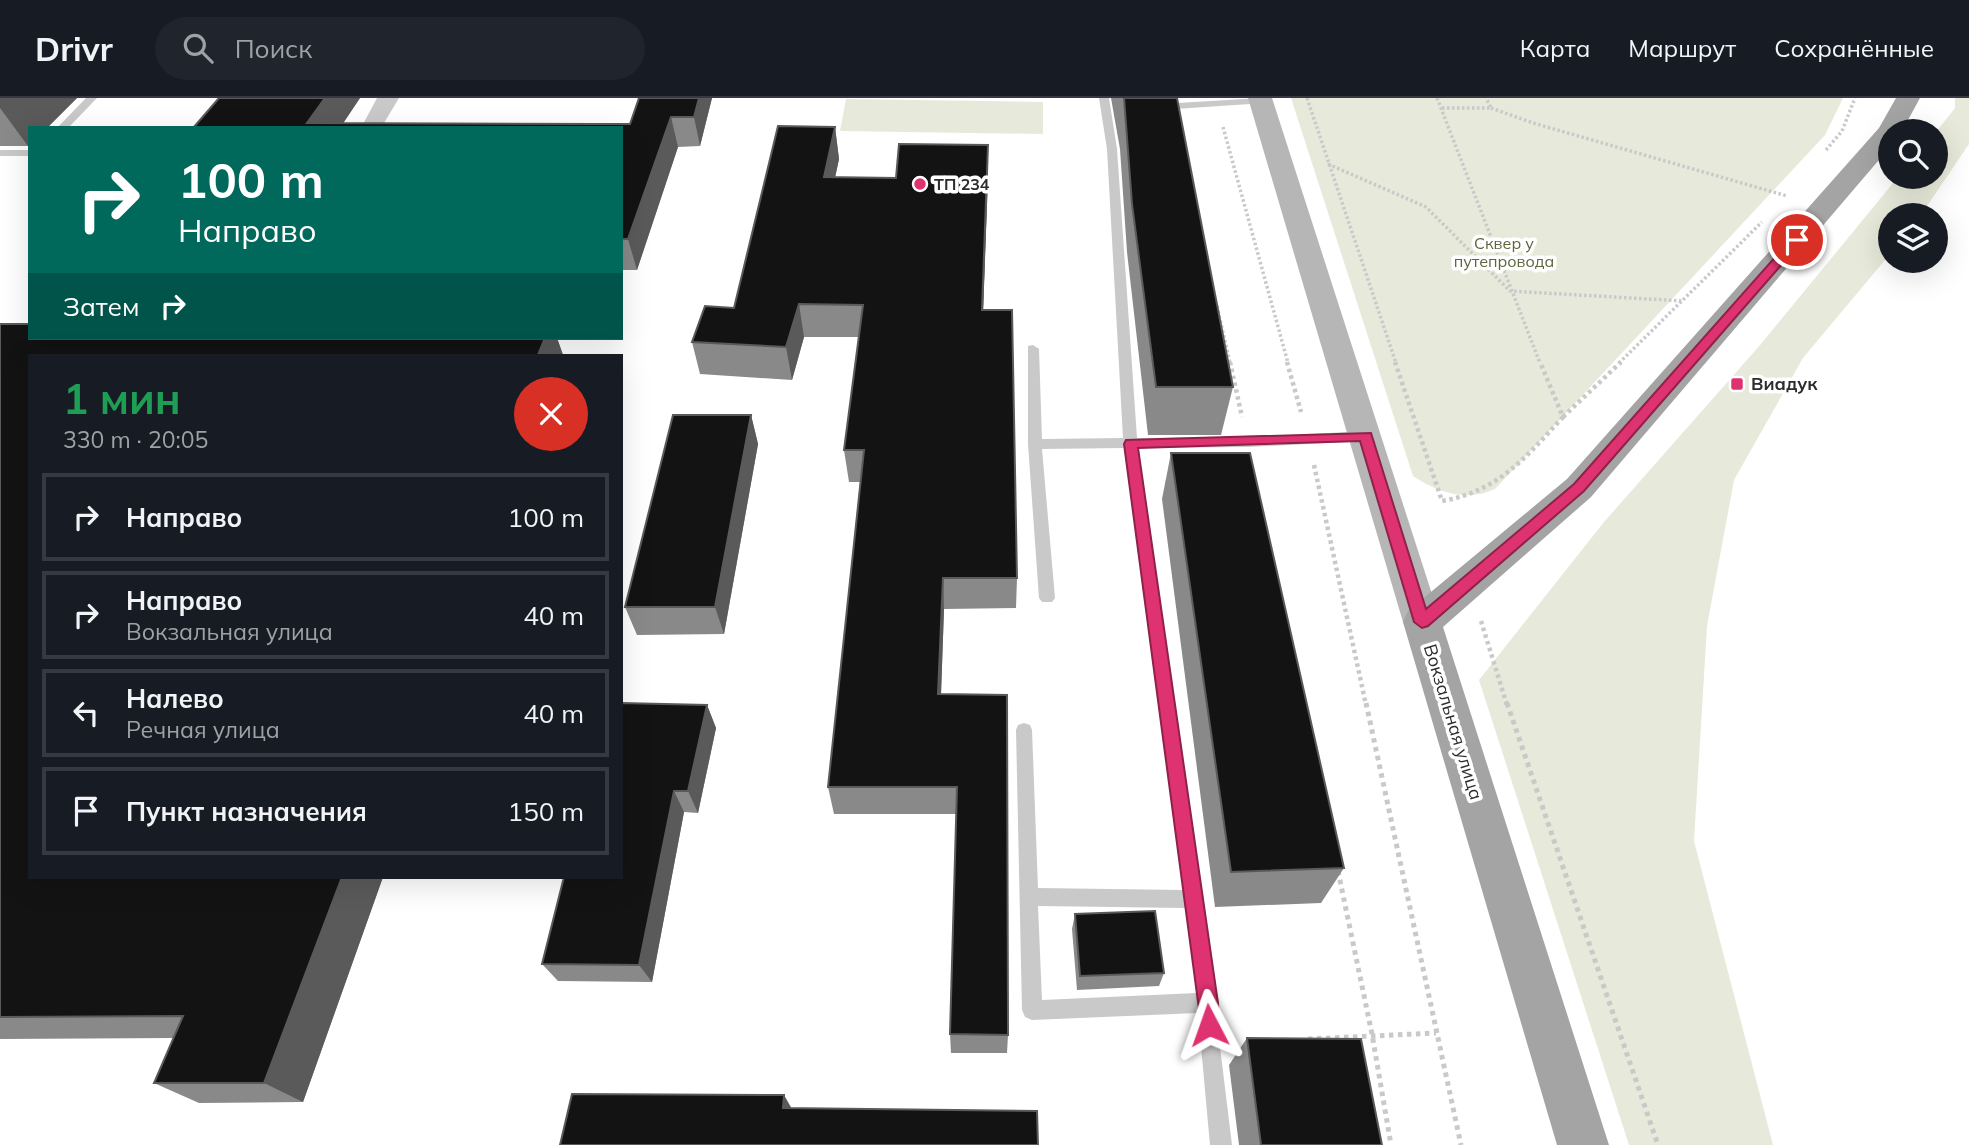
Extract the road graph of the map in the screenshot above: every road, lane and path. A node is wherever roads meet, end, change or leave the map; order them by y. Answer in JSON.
{"nodes":[{"id":1,"x":92,"y":98,"type":"edge"},
{"id":2,"x":388,"y":98,"type":"edge"},
{"id":3,"x":1307,"y":98,"type":"edge"},
{"id":4,"x":1437,"y":98,"type":"edge"},
{"id":5,"x":1486,"y":98,"type":"edge"},
{"id":6,"x":1855,"y":98,"type":"edge"},
{"id":7,"x":1908,"y":98,"type":"edge"},
{"id":8,"x":1261,"y":100,"type":"edge"},
{"id":9,"x":1108,"y":102,"type":"edge"},
{"id":10,"x":1217,"y":103,"type":"junction"},
{"id":11,"x":1160,"y":107,"type":"edge"},
{"id":12,"x":1442,"y":108,"type":"junction"},
{"id":13,"x":1491,"y":108,"type":"junction"},
{"id":14,"x":1897,"y":119,"type":"edge"},
{"id":15,"x":64,"y":126,"type":"edge"},
{"id":16,"x":372,"y":126,"type":"edge"},
{"id":17,"x":1878,"y":145,"type":"edge"},
{"id":18,"x":0,"y":153,"type":"edge"},
{"id":19,"x":28,"y":153,"type":"edge"},
{"id":20,"x":1818,"y":159,"type":"dead end"},
{"id":21,"x":1328,"y":164,"type":"junction"},
{"id":22,"x":1795,"y":187,"type":"dead end"},
{"id":23,"x":1787,"y":197,"type":"junction"},
{"id":24,"x":1777,"y":206,"type":"dead end"},
{"id":25,"x":1768,"y":216,"type":"dead end"},
{"id":26,"x":1510,"y":291,"type":"junction"},
{"id":27,"x":1214,"y":294,"type":"edge"},
{"id":28,"x":1684,"y":301,"type":"junction"},
{"id":29,"x":1032,"y":349,"type":"dead end"},
{"id":30,"x":1563,"y":417,"type":"junction"},
{"id":31,"x":1366,"y":436,"type":"junction"},
{"id":32,"x":1308,"y":439,"type":"junction"},
{"id":33,"x":1248,"y":442,"type":"junction"},
{"id":34,"x":1035,"y":444,"type":"junction"},
{"id":35,"x":1130,"y":444,"type":"junction"},
{"id":36,"x":1469,"y":583,"type":"junction"},
{"id":37,"x":1047,"y":598,"type":"dead end"},
{"id":38,"x":1422,"y":622,"type":"junction"},
{"id":39,"x":1024,"y":730,"type":"dead end"},
{"id":40,"x":1335,"y":859,"type":"edge"},
{"id":41,"x":1027,"y":897,"type":"junction"},
{"id":42,"x":1192,"y":899,"type":"junction"},
{"id":43,"x":1208,"y":1003,"type":"junction"},
{"id":44,"x":1436,"y":1033,"type":"junction"},
{"id":45,"x":1372,"y":1034,"type":"junction"},
{"id":46,"x":1304,"y":1039,"type":"edge"},
{"id":47,"x":1221,"y":1145,"type":"edge"},
{"id":48,"x":1391,"y":1145,"type":"edge"},
{"id":49,"x":1461,"y":1145,"type":"edge"},
{"id":50,"x":1583,"y":1145,"type":"edge"},
{"id":51,"x":1658,"y":1145,"type":"edge"}],
"edges":[{"from":1,"to":15,"type":"lane"},
{"from":2,"to":16,"type":"street"},
{"from":3,"to":21,"type":"path"},
{"from":4,"to":12,"type":"path"},
{"from":5,"to":13,"type":"path"},
{"from":6,"to":20,"type":"path"},
{"from":7,"to":14,"type":"main road"},
{"from":8,"to":10,"type":"lane"},
{"from":8,"to":31,"type":"main road","name":"Вокзальная улица"},
{"from":9,"to":35,"type":"lane"},
{"from":10,"to":11,"type":"lane"},
{"from":10,"to":32,"type":"path"},
{"from":12,"to":13,"type":"path"},
{"from":12,"to":26,"type":"path"},
{"from":13,"to":23,"type":"path"},
{"from":17,"to":36,"type":"main road"},
{"from":18,"to":19,"type":"lane"},
{"from":21,"to":26,"type":"path"},
{"from":21,"to":30,"type":"path"},
{"from":22,"to":23,"type":"path"},
{"from":23,"to":24,"type":"path"},
{"from":25,"to":28,"type":"path"},
{"from":26,"to":28,"type":"path"},
{"from":26,"to":30,"type":"path"},
{"from":27,"to":33,"type":"path"},
{"from":28,"to":30,"type":"path"},
{"from":29,"to":34,"type":"lane"},
{"from":31,"to":32,"type":"lane"},
{"from":31,"to":38,"type":"main road","name":"Вокзальная улица"},
{"from":32,"to":33,"type":"lane"},
{"from":32,"to":44,"type":"path"},
{"from":33,"to":35,"type":"lane"},
{"from":34,"to":35,"type":"lane"},
{"from":34,"to":37,"type":"lane"},
{"from":35,"to":42,"type":"lane"},
{"from":36,"to":38,"type":"main road"},
{"from":36,"to":51,"type":"path"},
{"from":38,"to":50,"type":"main road","name":"Вокзальная улица"},
{"from":39,"to":41,"type":"lane"},
{"from":40,"to":45,"type":"path"},
{"from":41,"to":42,"type":"lane"},
{"from":41,"to":43,"type":"lane"},
{"from":42,"to":43,"type":"lane"},
{"from":43,"to":47,"type":"lane"},
{"from":44,"to":45,"type":"path"},
{"from":44,"to":49,"type":"path"},
{"from":45,"to":46,"type":"path"},
{"from":45,"to":48,"type":"path"}]}
